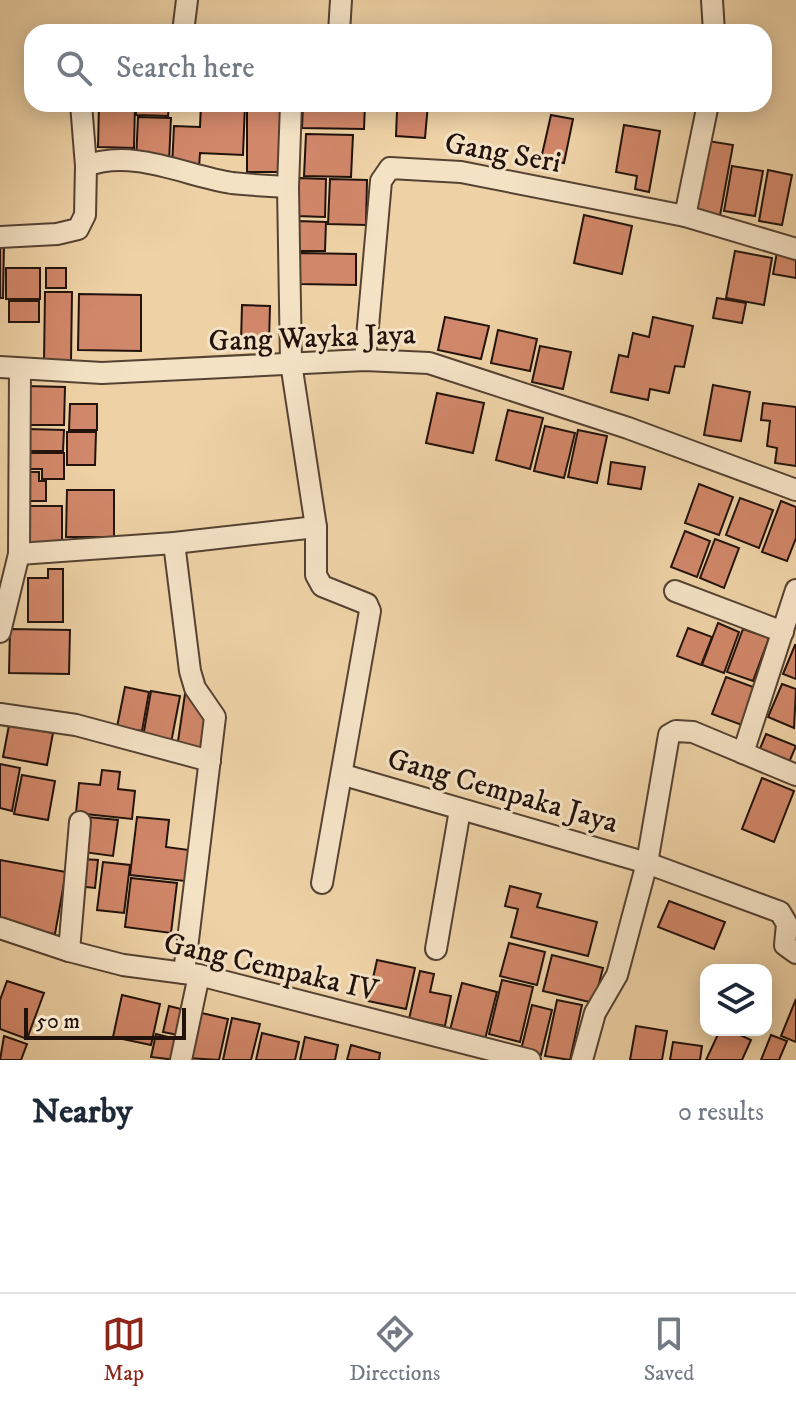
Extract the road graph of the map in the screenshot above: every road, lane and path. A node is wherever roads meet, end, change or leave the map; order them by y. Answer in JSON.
{"nodes":[{"id":1,"x":187,"y":0,"type":"edge"},
{"id":2,"x":341,"y":0,"type":"edge"},
{"id":3,"x":712,"y":0,"type":"edge"},
{"id":4,"x":184,"y":24,"type":"edge"},
{"id":5,"x":340,"y":24,"type":"edge"},
{"id":6,"x":714,"y":24,"type":"edge"},
{"id":7,"x":82,"y":112,"type":"edge"},
{"id":8,"x":291,"y":112,"type":"edge"},
{"id":9,"x":706,"y":112,"type":"edge"},
{"id":10,"x":86,"y":166,"type":"junction"},
{"id":11,"x":288,"y":187,"type":"junction"},
{"id":12,"x":685,"y":216,"type":"junction"},
{"id":13,"x":0,"y":237,"type":"edge"},
{"id":14,"x":796,"y":249,"type":"edge"},
{"id":15,"x":365,"y":360,"type":"junction"},
{"id":16,"x":291,"y":363,"type":"junction"},
{"id":17,"x":10,"y":368,"type":"edge"},
{"id":18,"x":9,"y":440,"type":"edge"},
{"id":19,"x":796,"y":490,"type":"edge"},
{"id":20,"x":316,"y":527,"type":"junction"},
{"id":21,"x":174,"y":543,"type":"junction"},
{"id":22,"x":19,"y":554,"type":"junction"},
{"id":23,"x":796,"y":590,"type":"edge"},
{"id":24,"x":675,"y":591,"type":"dead end"},
{"id":25,"x":4,"y":605,"type":"edge"},
{"id":26,"x":0,"y":632,"type":"edge"},
{"id":27,"x":783,"y":632,"type":"junction"},
{"id":28,"x":0,"y":714,"type":"edge"},
{"id":29,"x":743,"y":753,"type":"junction"},
{"id":30,"x":210,"y":761,"type":"junction"},
{"id":31,"x":344,"y":775,"type":"junction"},
{"id":32,"x":796,"y":775,"type":"edge"},
{"id":33,"x":460,"y":810,"type":"junction"},
{"id":34,"x":80,"y":822,"type":"dead end"},
{"id":35,"x":647,"y":863,"type":"junction"},
{"id":36,"x":322,"y":883,"type":"dead end"},
{"id":37,"x":0,"y":928,"type":"edge"},
{"id":38,"x":436,"y":949,"type":"dead end"},
{"id":39,"x":69,"y":951,"type":"junction"},
{"id":40,"x":796,"y":953,"type":"edge"},
{"id":41,"x":192,"y":974,"type":"junction"},
{"id":42,"x":181,"y":1060,"type":"edge"},
{"id":43,"x":530,"y":1060,"type":"edge"},
{"id":44,"x":582,"y":1060,"type":"edge"}],
"edges":[{"from":1,"to":4,"type":"street"},
{"from":2,"to":5,"type":"street"},
{"from":3,"to":6,"type":"street"},
{"from":7,"to":10,"type":"street"},
{"from":8,"to":11,"type":"street"},
{"from":9,"to":12,"type":"street"},
{"from":10,"to":11,"type":"street"},
{"from":10,"to":13,"type":"street"},
{"from":11,"to":16,"type":"street"},
{"from":12,"to":14,"type":"street","name":"Gang Seri"},
{"from":12,"to":15,"type":"street","name":"Gang Seri"},
{"from":15,"to":16,"type":"street","name":"Gang Wayka Jaya"},
{"from":15,"to":19,"type":"street","name":"Gang Wayka Jaya"},
{"from":16,"to":17,"type":"street","name":"Gang Wayka Jaya"},
{"from":16,"to":20,"type":"street"},
{"from":17,"to":18,"type":"street"},
{"from":18,"to":22,"type":"street"},
{"from":20,"to":21,"type":"street"},
{"from":20,"to":31,"type":"street"},
{"from":21,"to":22,"type":"street"},
{"from":21,"to":30,"type":"street"},
{"from":22,"to":25,"type":"street"},
{"from":23,"to":27,"type":"street"},
{"from":24,"to":27,"type":"street"},
{"from":25,"to":26,"type":"street"},
{"from":27,"to":29,"type":"street"},
{"from":28,"to":30,"type":"street"},
{"from":29,"to":32,"type":"street"},
{"from":29,"to":35,"type":"street"},
{"from":30,"to":41,"type":"street"},
{"from":31,"to":33,"type":"street","name":"Gang Cempaka Jaya"},
{"from":31,"to":36,"type":"street"},
{"from":33,"to":35,"type":"street","name":"Gang Cempaka Jaya"},
{"from":33,"to":38,"type":"street"},
{"from":34,"to":39,"type":"street"},
{"from":35,"to":40,"type":"street","name":"Gang Cempaka Jaya"},
{"from":35,"to":44,"type":"street"},
{"from":37,"to":39,"type":"street","name":"Gang Cempaka IV"},
{"from":39,"to":41,"type":"street","name":"Gang Cempaka IV"},
{"from":41,"to":42,"type":"street"},
{"from":41,"to":43,"type":"street","name":"Gang Cempaka IV"}]}
